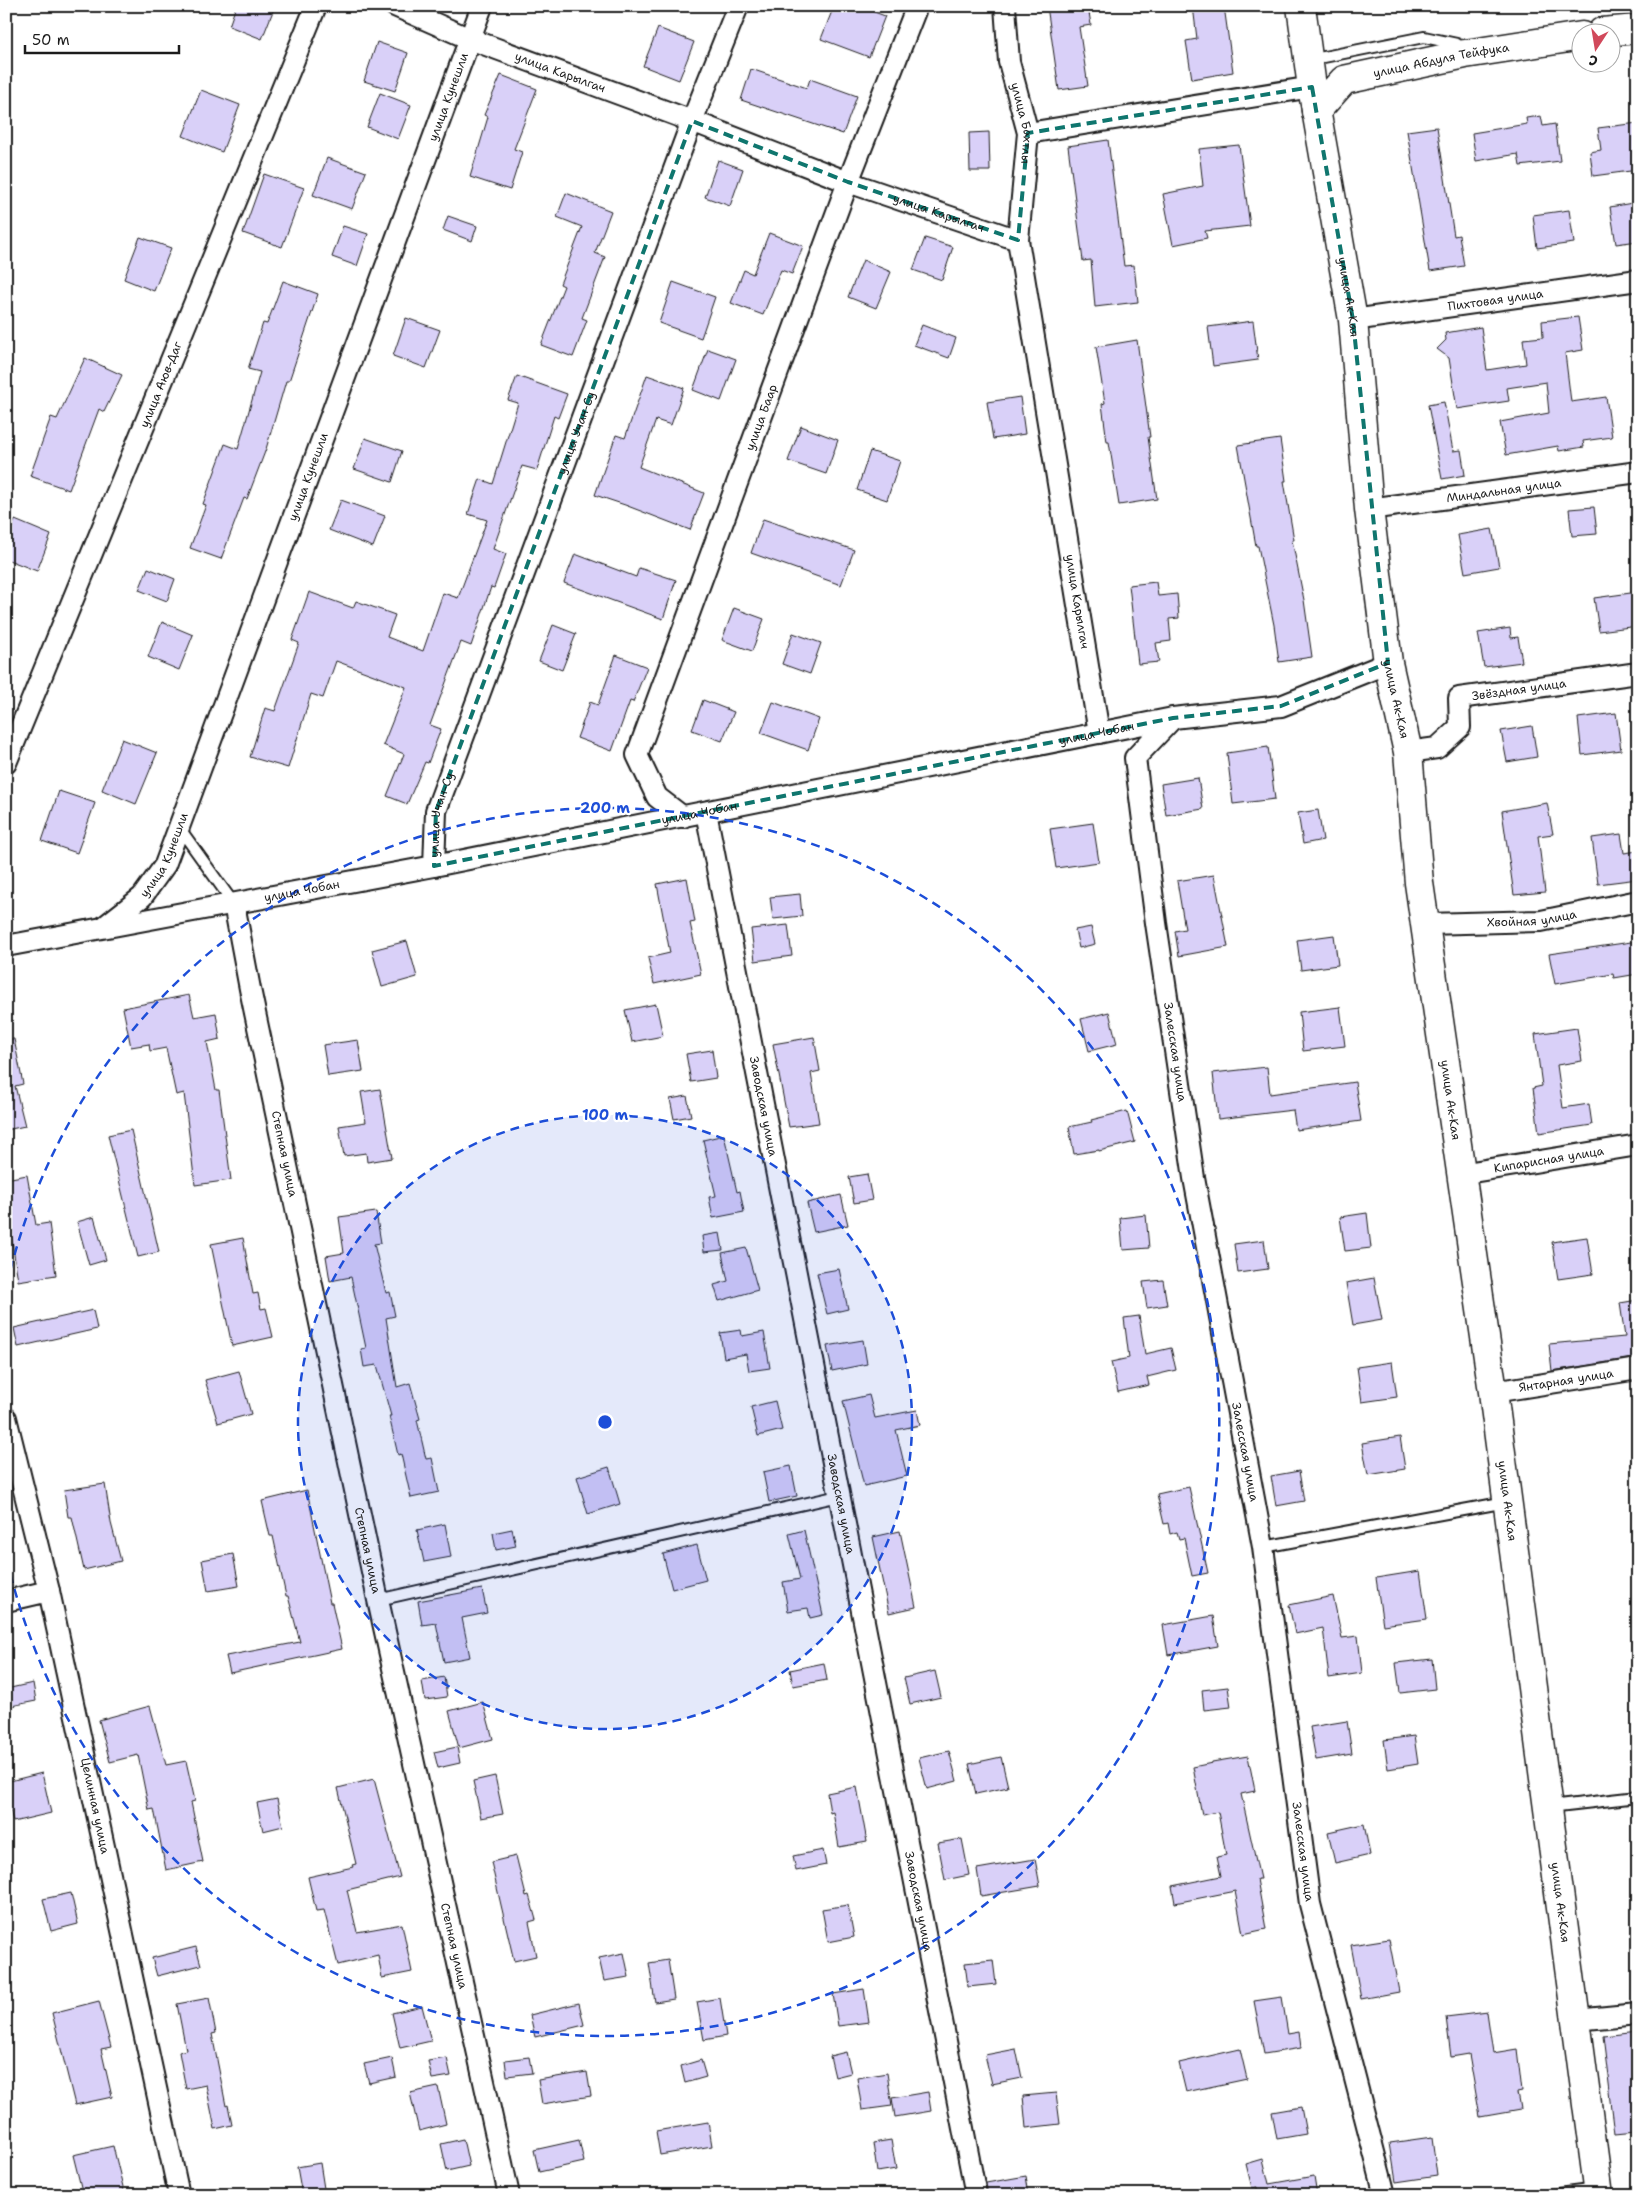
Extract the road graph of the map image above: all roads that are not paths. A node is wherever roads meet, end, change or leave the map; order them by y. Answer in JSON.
{"nodes":[{"id":1,"x":316,"y":6,"type":"edge"},
{"id":2,"x":395,"y":6,"type":"edge"},
{"id":3,"x":482,"y":6,"type":"edge"},
{"id":4,"x":738,"y":6,"type":"edge"},
{"id":5,"x":917,"y":6,"type":"edge"},
{"id":6,"x":1005,"y":6,"type":"edge"},
{"id":7,"x":1301,"y":6,"type":"edge"},
{"id":8,"x":1638,"y":29,"type":"edge"},
{"id":9,"x":1622,"y":30,"type":"edge"},
{"id":10,"x":1572,"y":38,"type":"edge"},
{"id":11,"x":470,"y":39,"type":"junction"},
{"id":12,"x":1465,"y":54,"type":"junction"},
{"id":13,"x":1308,"y":60,"type":"junction"},
{"id":14,"x":1314,"y":99,"type":"junction"},
{"id":15,"x":692,"y":121,"type":"junction"},
{"id":16,"x":1028,"y":133,"type":"junction"},
{"id":17,"x":848,"y":182,"type":"junction"},
{"id":18,"x":1018,"y":240,"type":"junction"},
{"id":19,"x":1638,"y":280,"type":"edge"},
{"id":20,"x":1353,"y":320,"type":"junction"},
{"id":21,"x":1638,"y":472,"type":"edge"},
{"id":22,"x":1369,"y":509,"type":"junction"},
{"id":23,"x":1388,"y":663,"type":"junction"},
{"id":24,"x":1638,"y":673,"type":"edge"},
{"id":25,"x":1172,"y":718,"type":"junction"},
{"id":26,"x":1099,"y":733,"type":"junction"},
{"id":27,"x":1408,"y":752,"type":"junction"},
{"id":28,"x":6,"y":763,"type":"edge"},
{"id":29,"x":706,"y":812,"type":"junction"},
{"id":30,"x":683,"y":817,"type":"junction"},
{"id":31,"x":178,"y":826,"type":"junction"},
{"id":32,"x":434,"y":866,"type":"junction"},
{"id":33,"x":1638,"y":901,"type":"edge"},
{"id":34,"x":234,"y":904,"type":"junction"},
{"id":35,"x":1426,"y":924,"type":"junction"},
{"id":36,"x":104,"y":928,"type":"junction"},
{"id":37,"x":6,"y":946,"type":"edge"},
{"id":38,"x":1638,"y":1145,"type":"edge"},
{"id":39,"x":1460,"y":1174,"type":"junction"},
{"id":40,"x":1638,"y":1369,"type":"edge"},
{"id":41,"x":1493,"y":1392,"type":"junction"},
{"id":42,"x":6,"y":1418,"type":"edge"},
{"id":43,"x":839,"y":1496,"type":"junction"},
{"id":44,"x":1508,"y":1502,"type":"junction"},
{"id":45,"x":1263,"y":1547,"type":"junction"},
{"id":46,"x":49,"y":1591,"type":"junction"},
{"id":47,"x":378,"y":1600,"type":"junction"},
{"id":48,"x":6,"y":1601,"type":"edge"},
{"id":49,"x":1638,"y":1797,"type":"edge"},
{"id":50,"x":1548,"y":1807,"type":"junction"},
{"id":51,"x":1638,"y":2014,"type":"edge"},
{"id":52,"x":1576,"y":2020,"type":"junction"},
{"id":53,"x":1599,"y":2192,"type":"edge"},
{"id":54,"x":179,"y":2195,"type":"edge"},
{"id":55,"x":509,"y":2195,"type":"edge"},
{"id":56,"x":976,"y":2195,"type":"edge"},
{"id":57,"x":1385,"y":2195,"type":"edge"},
{"id":58,"x":1550,"y":2195,"type":"edge"}],
"edges":[{"from":1,"to":28,"type":"street","name":"улица Аюв-Даг"},
{"from":2,"to":11,"type":"street","name":"улица Карылгач"},
{"from":3,"to":11,"type":"street","name":"улица Кунешли"},
{"from":4,"to":15,"type":"street","name":"улица Учан-Су"},
{"from":5,"to":17,"type":"street","name":"улица Баар"},
{"from":6,"to":16,"type":"street","name":"улица Бахтлы"},
{"from":7,"to":13,"type":"main road","name":"улица Ак-Кая"},
{"from":8,"to":9,"type":"main road"},
{"from":10,"to":12,"type":"main road","name":"улица Абдуля Тейфука"},
{"from":11,"to":15,"type":"street","name":"улица Карылгач"},
{"from":11,"to":31,"type":"street","name":"улица Кунешли"},
{"from":12,"to":13,"type":"lane"},
{"from":12,"to":14,"type":"main road","name":"улица Абдуля Тейфука"},
{"from":13,"to":14,"type":"main road","name":"улица Ак-Кая"},
{"from":14,"to":16,"type":"street"},
{"from":14,"to":20,"type":"main road","name":"улица Ак-Кая"},
{"from":15,"to":17,"type":"street","name":"улица Карылгач"},
{"from":15,"to":32,"type":"street","name":"улица Учан-Су"},
{"from":16,"to":18,"type":"street","name":"улица Бахтлы"},
{"from":17,"to":18,"type":"street","name":"улица Карылгач"},
{"from":17,"to":30,"type":"street","name":"улица Баар"},
{"from":18,"to":26,"type":"street","name":"улица Карылгач"},
{"from":19,"to":20,"type":"street","name":"Пихтовая улица"},
{"from":20,"to":22,"type":"main road","name":"улица Ак-Кая"},
{"from":21,"to":22,"type":"street","name":"Миндальная улица"},
{"from":22,"to":23,"type":"main road","name":"улица Ак-Кая"},
{"from":23,"to":25,"type":"street","name":"улица Чобан"},
{"from":23,"to":27,"type":"main road","name":"улица Ак-Кая"},
{"from":24,"to":27,"type":"street","name":"Звёздная улица"},
{"from":25,"to":26,"type":"street","name":"улица Чобан"},
{"from":25,"to":45,"type":"street","name":"Залесская улица"},
{"from":26,"to":29,"type":"street","name":"улица Чобан"},
{"from":27,"to":35,"type":"main road","name":"улица Ак-Кая"},
{"from":29,"to":30,"type":"street","name":"улица Чобан"},
{"from":29,"to":43,"type":"street","name":"Заводская улица"},
{"from":30,"to":32,"type":"street","name":"улица Чобан"},
{"from":31,"to":34,"type":"lane"},
{"from":31,"to":36,"type":"street","name":"улица Кунешли"},
{"from":32,"to":34,"type":"street","name":"улица Чобан"},
{"from":33,"to":35,"type":"street","name":"Хвойная улица"},
{"from":34,"to":36,"type":"street","name":"улица Чобан"},
{"from":34,"to":47,"type":"street","name":"Степная улица"},
{"from":35,"to":39,"type":"main road","name":"улица Ак-Кая"},
{"from":36,"to":37,"type":"street","name":"улица Чобан"},
{"from":38,"to":39,"type":"street","name":"Кипарисная улица"},
{"from":39,"to":41,"type":"main road","name":"улица Ак-Кая"},
{"from":40,"to":41,"type":"street","name":"Янтарная улица"},
{"from":41,"to":44,"type":"main road","name":"улица Ак-Кая"},
{"from":42,"to":46,"type":"street","name":"Целинная улица"},
{"from":43,"to":47,"type":"lane"},
{"from":43,"to":56,"type":"street","name":"Заводская улица"},
{"from":44,"to":45,"type":"lane"},
{"from":44,"to":50,"type":"main road","name":"улица Ак-Кая"},
{"from":45,"to":57,"type":"street","name":"Залесская улица"},
{"from":46,"to":48,"type":"street"},
{"from":46,"to":54,"type":"street","name":"Целинная улица"},
{"from":47,"to":55,"type":"street","name":"Степная улица"},
{"from":49,"to":50,"type":"lane"},
{"from":50,"to":52,"type":"main road","name":"улица Ак-Кая"},
{"from":51,"to":52,"type":"street"},
{"from":52,"to":53,"type":"main road","name":"улица Ак-Кая"},
{"from":53,"to":58,"type":"lane"}]}
